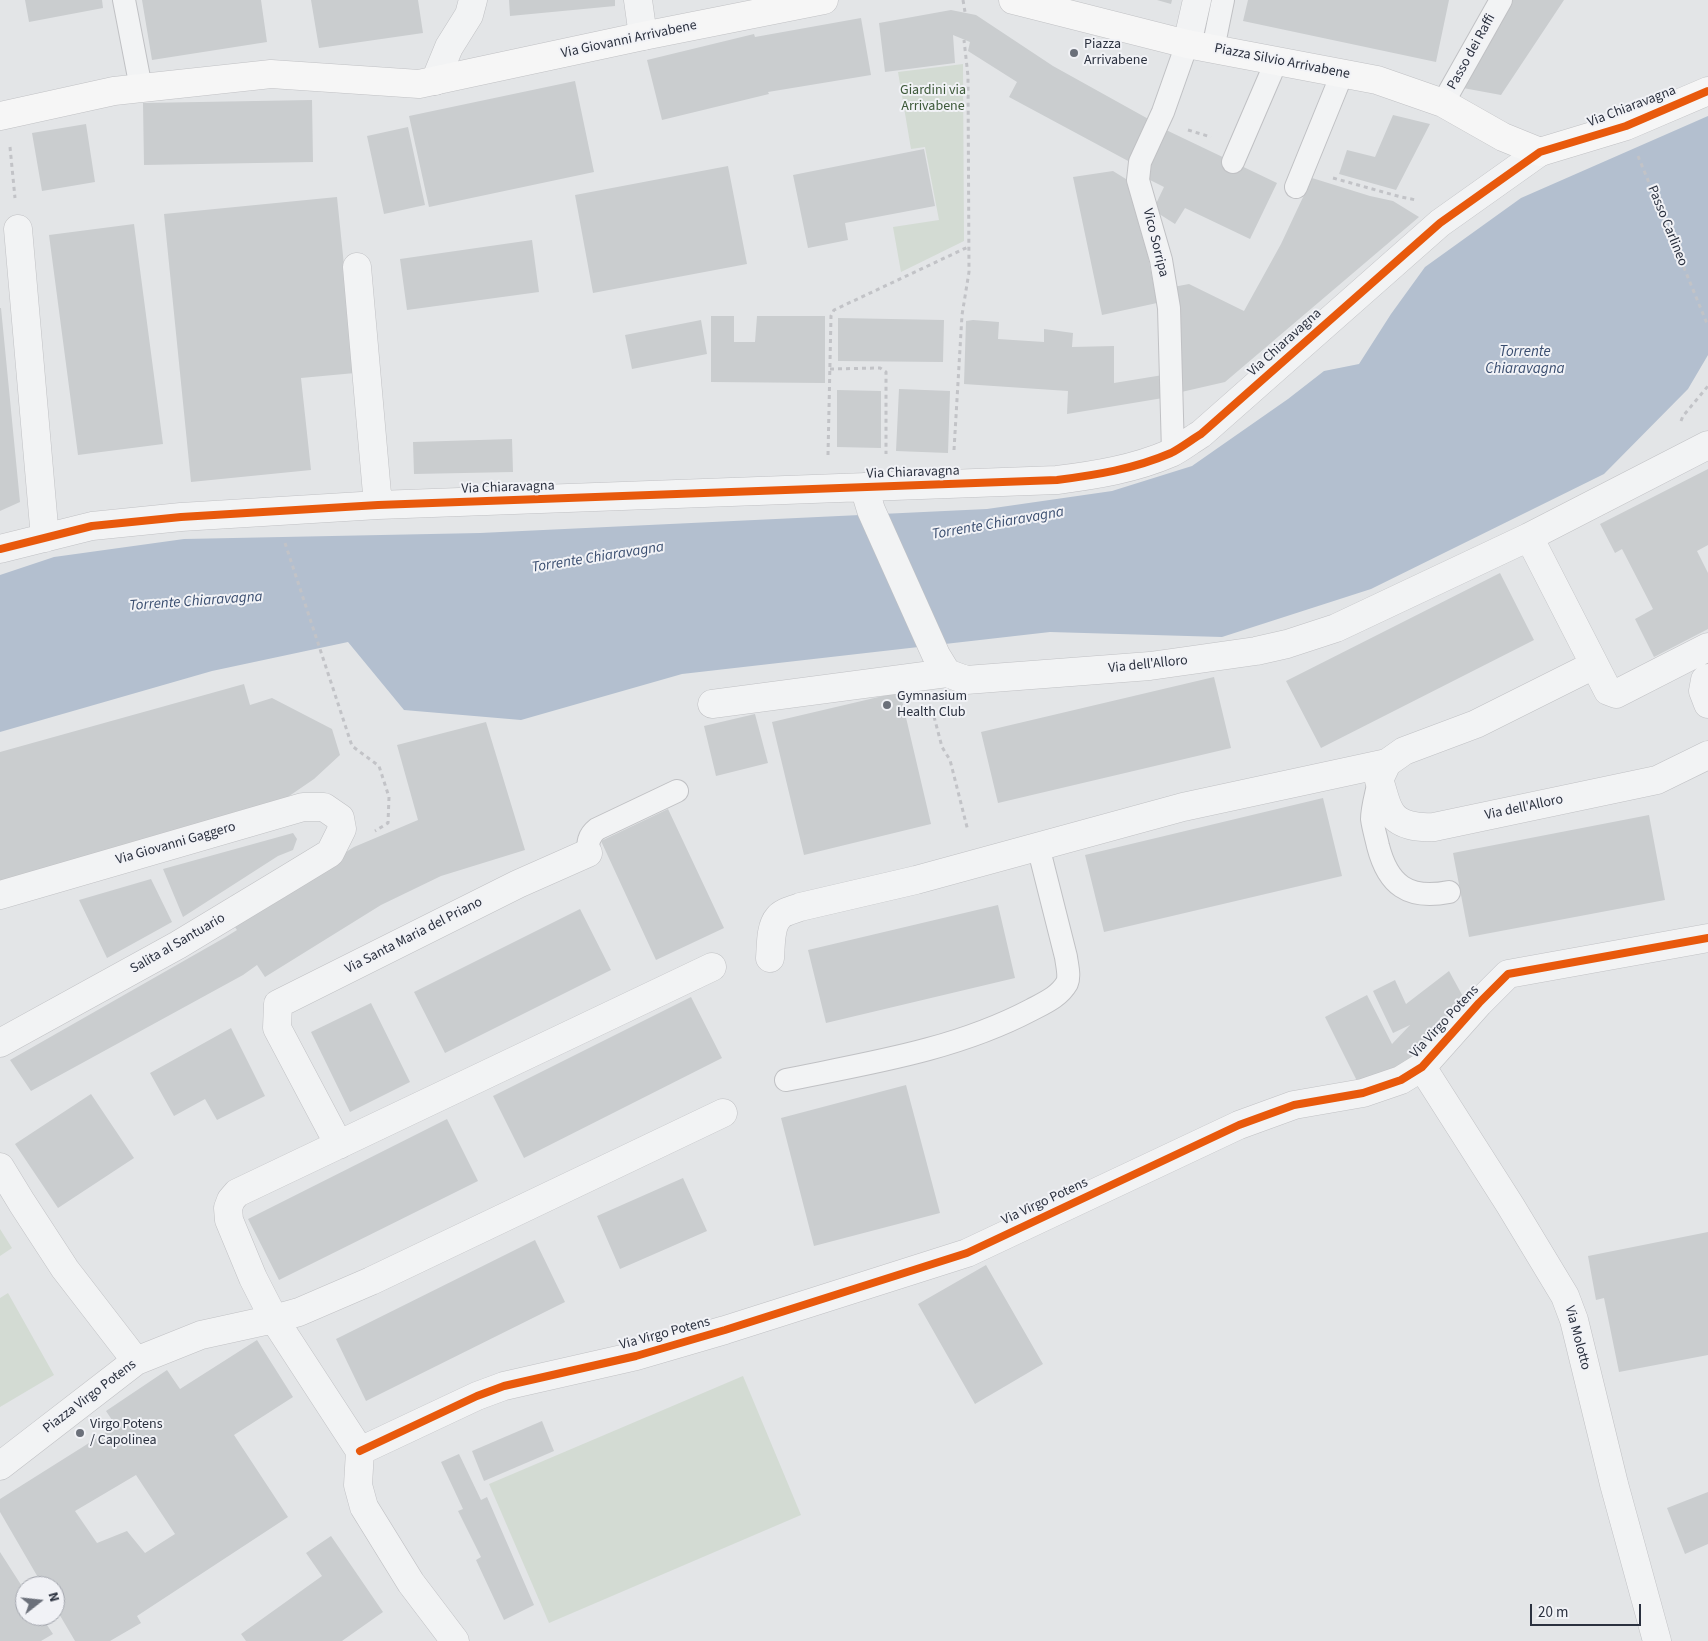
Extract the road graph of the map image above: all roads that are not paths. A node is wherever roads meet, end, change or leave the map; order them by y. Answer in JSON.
{"nodes":[{"id":1,"x":124,"y":0,"type":"edge"},
{"id":2,"x":472,"y":0,"type":"edge"},
{"id":3,"x":638,"y":0,"type":"edge"},
{"id":4,"x":824,"y":0,"type":"edge"},
{"id":5,"x":1013,"y":0,"type":"edge"},
{"id":6,"x":1197,"y":0,"type":"edge"},
{"id":7,"x":1223,"y":0,"type":"edge"},
{"id":8,"x":1501,"y":0,"type":"edge"},
{"id":9,"x":643,"y":36,"type":"junction"},
{"id":10,"x":1187,"y":44,"type":"junction"},
{"id":11,"x":1213,"y":49,"type":"junction"},
{"id":12,"x":1276,"y":62,"type":"junction"},
{"id":13,"x":1342,"y":74,"type":"junction"},
{"id":14,"x":435,"y":81,"type":"junction"},
{"id":15,"x":141,"y":88,"type":"junction"},
{"id":16,"x":1708,"y":91,"type":"edge"},
{"id":17,"x":1443,"y":103,"type":"junction"},
{"id":18,"x":4,"y":115,"type":"edge"},
{"id":19,"x":1540,"y":152,"type":"junction"},
{"id":20,"x":1233,"y":162,"type":"dead end"},
{"id":21,"x":1296,"y":187,"type":"dead end"},
{"id":22,"x":18,"y":229,"type":"road end"},
{"id":23,"x":357,"y":267,"type":"dead end"},
{"id":24,"x":1708,"y":446,"type":"edge"},
{"id":25,"x":1173,"y":452,"type":"junction"},
{"id":26,"x":873,"y":495,"type":"junction"},
{"id":27,"x":378,"y":505,"type":"junction"},
{"id":28,"x":1529,"y":537,"type":"junction"},
{"id":29,"x":45,"y":538,"type":"junction"},
{"id":30,"x":0,"y":549,"type":"edge"},
{"id":31,"x":1708,"y":648,"type":"edge"},
{"id":32,"x":942,"y":664,"type":"junction"},
{"id":33,"x":1594,"y":664,"type":"junction"},
{"id":34,"x":1708,"y":678,"type":"edge"},
{"id":35,"x":712,"y":704,"type":"dead end"},
{"id":36,"x":1708,"y":704,"type":"edge"},
{"id":37,"x":1708,"y":755,"type":"edge"},
{"id":38,"x":1383,"y":771,"type":"junction"},
{"id":39,"x":677,"y":791,"type":"dead end"},
{"id":40,"x":1038,"y":846,"type":"junction"},
{"id":41,"x":330,"y":853,"type":"joint"},
{"id":42,"x":588,"y":853,"type":"joint"},
{"id":43,"x":1449,"y":892,"type":"dead end"},
{"id":44,"x":0,"y":895,"type":"edge"},
{"id":45,"x":1708,"y":938,"type":"edge"},
{"id":46,"x":770,"y":958,"type":"dead end"},
{"id":47,"x":712,"y":967,"type":"dead end"},
{"id":48,"x":0,"y":1043,"type":"edge"},
{"id":49,"x":1422,"y":1067,"type":"junction"},
{"id":50,"x":786,"y":1080,"type":"dead end"},
{"id":51,"x":723,"y":1113,"type":"dead end"},
{"id":52,"x":339,"y":1145,"type":"junction"},
{"id":53,"x":0,"y":1167,"type":"edge"},
{"id":54,"x":274,"y":1319,"type":"junction"},
{"id":55,"x":136,"y":1361,"type":"junction"},
{"id":56,"x":360,"y":1451,"type":"junction"},
{"id":57,"x":0,"y":1466,"type":"edge"},
{"id":58,"x":455,"y":1641,"type":"edge"},
{"id":59,"x":1657,"y":1641,"type":"edge"}],
"edges":[{"from":1,"to":15,"type":"lane"},
{"from":2,"to":14,"type":"street"},
{"from":3,"to":9,"type":"street"},
{"from":4,"to":9,"type":"street","name":"Via Giovanni Arrivabene"},
{"from":5,"to":10,"type":"street","name":"Piazza Silvio Arrivabene"},
{"from":6,"to":10,"type":"street"},
{"from":7,"to":11,"type":"lane"},
{"from":8,"to":17,"type":"lane","name":"Passo dei Raffi"},
{"from":9,"to":14,"type":"street","name":"Via Giovanni Arrivabene"},
{"from":10,"to":11,"type":"street","name":"Piazza Silvio Arrivabene"},
{"from":10,"to":25,"type":"lane","name":"Vico Sorripa"},
{"from":11,"to":12,"type":"street","name":"Piazza Silvio Arrivabene"},
{"from":12,"to":13,"type":"street","name":"Piazza Silvio Arrivabene"},
{"from":12,"to":20,"type":"lane"},
{"from":13,"to":17,"type":"street","name":"Piazza Silvio Arrivabene"},
{"from":13,"to":21,"type":"lane"},
{"from":14,"to":15,"type":"street","name":"Via Giovanni Arrivabene"},
{"from":15,"to":18,"type":"street","name":"Via Giovanni Arrivabene"},
{"from":16,"to":19,"type":"street","name":"Via Chiaravagna"},
{"from":17,"to":19,"type":"street","name":"Piazza Silvio Arrivabene"},
{"from":19,"to":25,"type":"street","name":"Via Chiaravagna"},
{"from":22,"to":29,"type":"street"},
{"from":23,"to":27,"type":"street"},
{"from":24,"to":28,"type":"street","name":"Via dell'Alloro"},
{"from":25,"to":26,"type":"street","name":"Via Chiaravagna"},
{"from":26,"to":27,"type":"street","name":"Via Chiaravagna"},
{"from":26,"to":32,"type":"street"},
{"from":27,"to":29,"type":"street","name":"Via Chiaravagna"},
{"from":28,"to":32,"type":"street","name":"Via dell'Alloro"},
{"from":28,"to":33,"type":"street"},
{"from":29,"to":30,"type":"street","name":"Via Chiaravagna"},
{"from":31,"to":33,"type":"street"},
{"from":32,"to":35,"type":"street"},
{"from":33,"to":38,"type":"street"},
{"from":34,"to":36,"type":"street"},
{"from":37,"to":38,"type":"street","name":"Via dell'Alloro"},
{"from":38,"to":40,"type":"street"},
{"from":38,"to":43,"type":"lane"},
{"from":39,"to":42,"type":"lane","name":"Via Santa Maria del Priano"},
{"from":40,"to":46,"type":"street"},
{"from":40,"to":50,"type":"lane"},
{"from":41,"to":44,"type":"street","name":"Via Giovanni Gaggero"},
{"from":41,"to":48,"type":"street","name":"Salita al Santuario"},
{"from":42,"to":52,"type":"street","name":"Via Santa Maria del Priano"},
{"from":45,"to":49,"type":"street","name":"Via Virgo Potens"},
{"from":47,"to":52,"type":"street"},
{"from":49,"to":56,"type":"street","name":"Via Virgo Potens"},
{"from":49,"to":59,"type":"street","name":"Via Molotto"},
{"from":51,"to":54,"type":"street","name":"Piazza Virgo Potens"},
{"from":52,"to":54,"type":"street"},
{"from":53,"to":55,"type":"street"},
{"from":54,"to":55,"type":"street","name":"Piazza Virgo Potens"},
{"from":54,"to":56,"type":"street"},
{"from":55,"to":57,"type":"street","name":"Piazza Virgo Potens"},
{"from":56,"to":58,"type":"street"}]}
